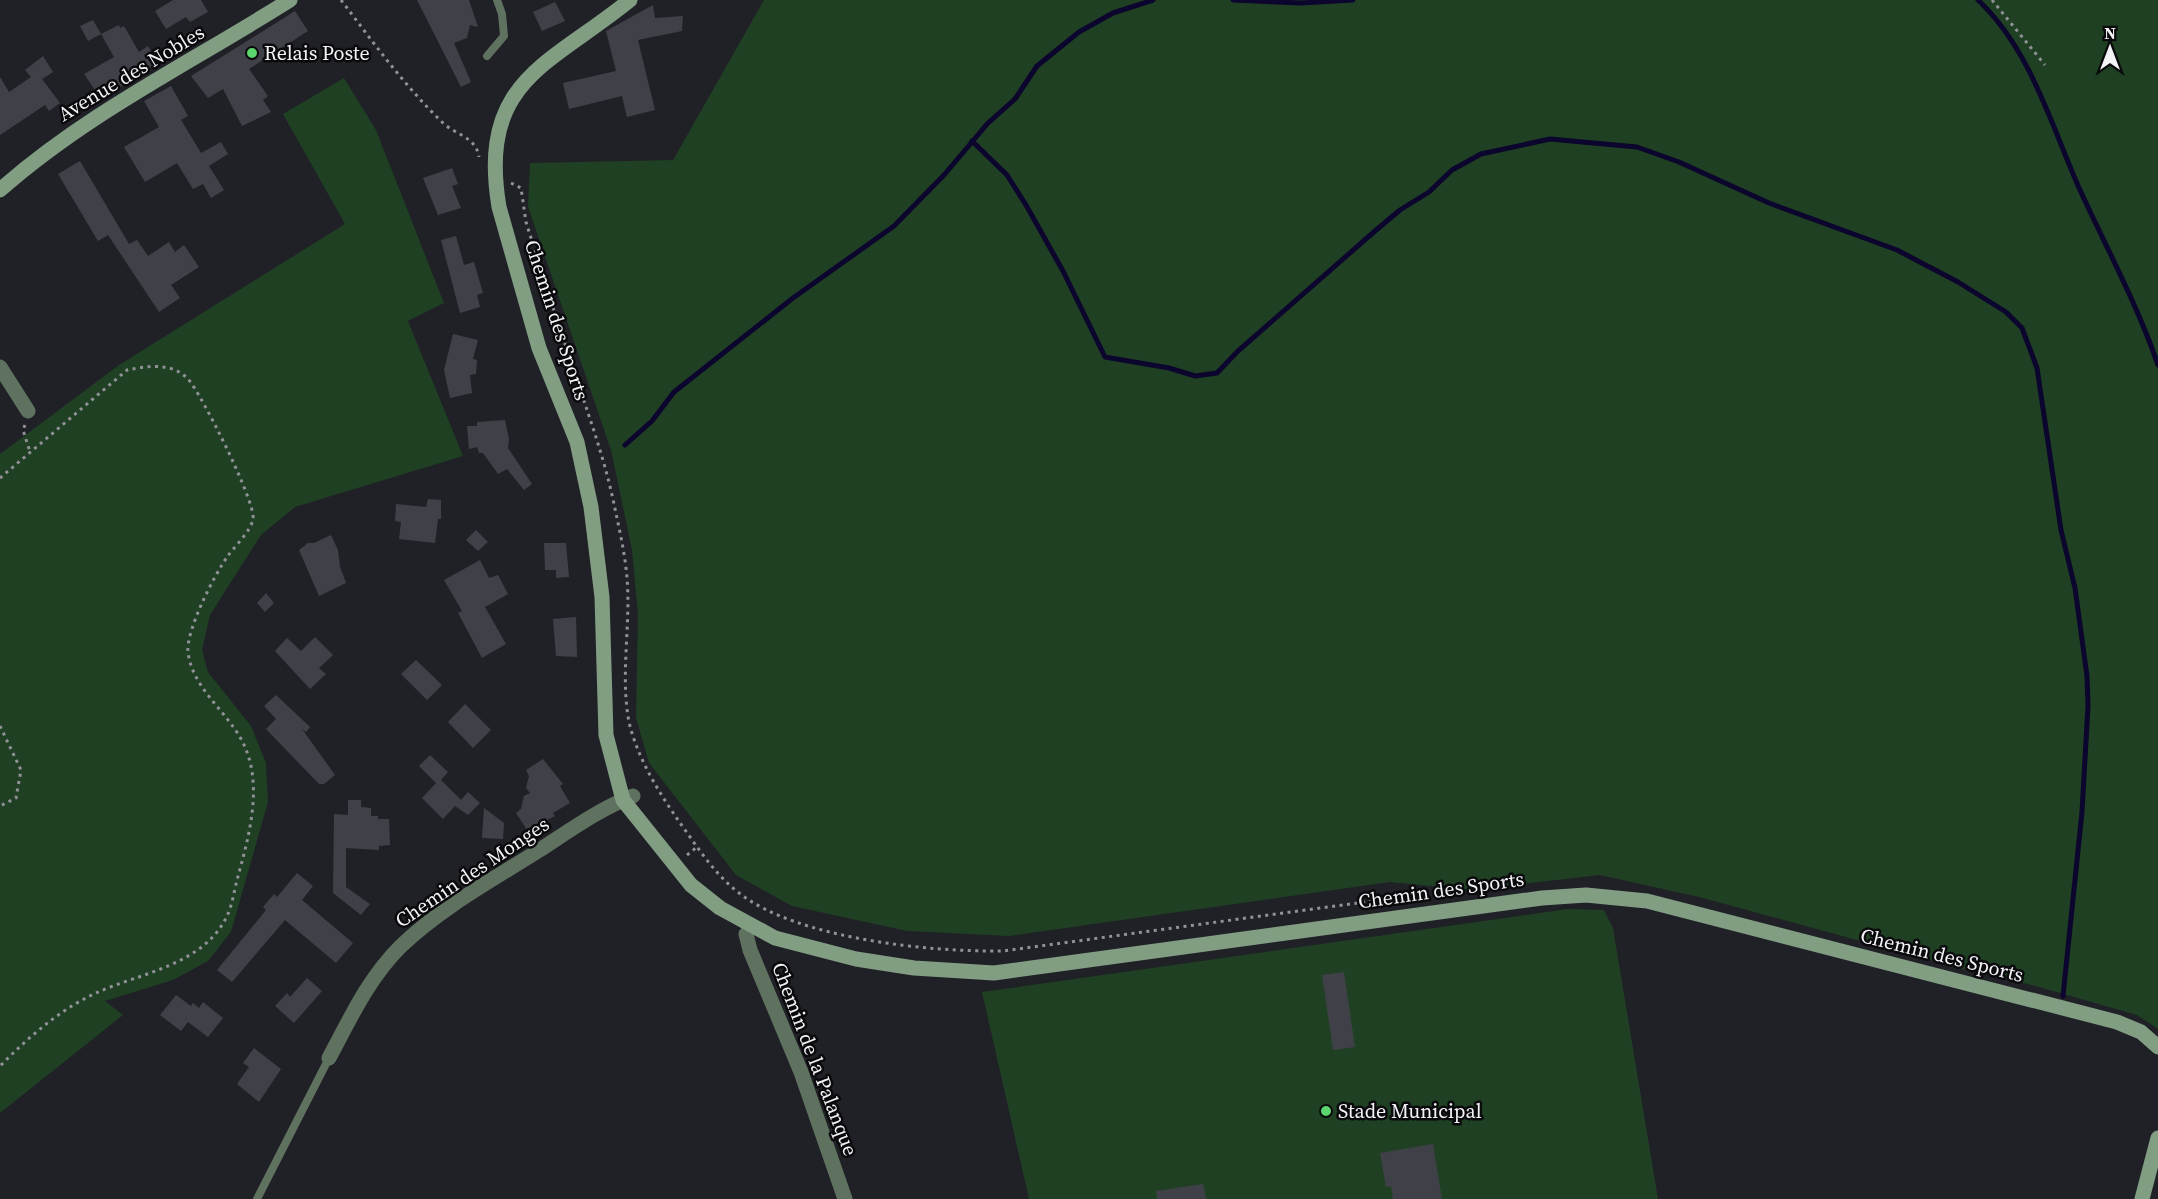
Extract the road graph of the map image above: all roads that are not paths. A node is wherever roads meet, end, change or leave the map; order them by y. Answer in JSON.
{"nodes":[{"id":1,"x":290,"y":0,"type":"edge"},
{"id":2,"x":497,"y":0,"type":"edge"},
{"id":3,"x":630,"y":0,"type":"edge"},
{"id":4,"x":488,"y":56,"type":"dead end"},
{"id":5,"x":0,"y":190,"type":"edge"},
{"id":6,"x":0,"y":367,"type":"edge"},
{"id":7,"x":28,"y":411,"type":"road end"},
{"id":8,"x":628,"y":798,"type":"junction"},
{"id":9,"x":746,"y":934,"type":"dead end"},
{"id":10,"x":2158,"y":1047,"type":"edge"},
{"id":11,"x":329,"y":1058,"type":"joint"},
{"id":12,"x":2158,"y":1138,"type":"edge"},
{"id":13,"x":256,"y":1199,"type":"edge"},
{"id":14,"x":845,"y":1199,"type":"edge"},
{"id":15,"x":2142,"y":1199,"type":"edge"}],
"edges":[{"from":1,"to":5,"type":"street","name":"Avenue des Nobles"},
{"from":2,"to":4,"type":"lane"},
{"from":3,"to":8,"type":"street","name":"Chemin des Sports"},
{"from":6,"to":7,"type":"street"},
{"from":8,"to":10,"type":"street","name":"Chemin des Sports"},
{"from":8,"to":11,"type":"street","name":"Chemin des Monges"},
{"from":9,"to":14,"type":"street","name":"Chemin de la Palanque"},
{"from":11,"to":13,"type":"lane","name":"Chemin des Monges"},
{"from":12,"to":15,"type":"street"}]}
